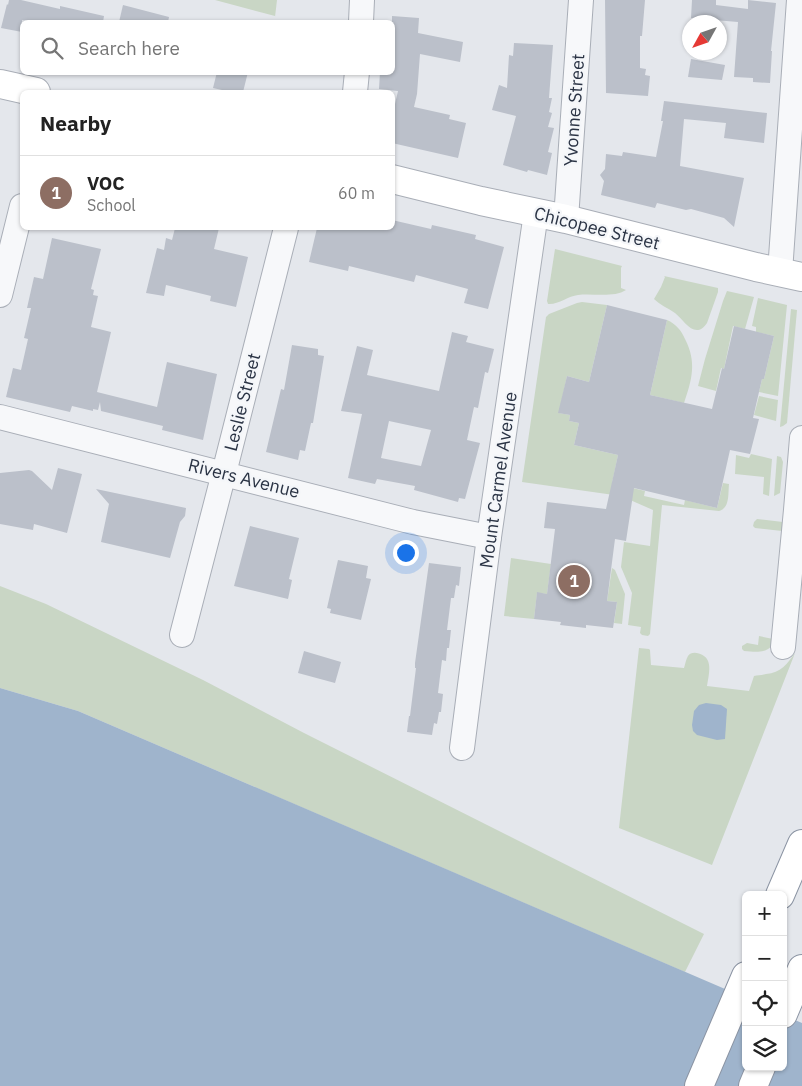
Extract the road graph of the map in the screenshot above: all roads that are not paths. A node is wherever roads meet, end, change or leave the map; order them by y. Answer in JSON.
{"nodes":[{"id":1,"x":362,"y":0,"type":"edge"},
{"id":2,"x":581,"y":0,"type":"edge"},
{"id":3,"x":799,"y":0,"type":"edge"},
{"id":4,"x":361,"y":20,"type":"edge"},
{"id":5,"x":357,"y":75,"type":"edge"},
{"id":6,"x":0,"y":84,"type":"edge"},
{"id":7,"x":27,"y":90,"type":"edge"},
{"id":8,"x":355,"y":90,"type":"edge"},
{"id":9,"x":395,"y":180,"type":"edge"},
{"id":10,"x":536,"y":213,"type":"junction"},
{"id":11,"x":20,"y":214,"type":"edge"},
{"id":12,"x":566,"y":220,"type":"junction"},
{"id":13,"x":285,"y":230,"type":"edge"},
{"id":14,"x":791,"y":274,"type":"edge"},
{"id":15,"x":0,"y":295,"type":"edge"},
{"id":16,"x":0,"y":417,"type":"edge"},
{"id":17,"x":802,"y":438,"type":"edge"},
{"id":18,"x":224,"y":473,"type":"junction"},
{"id":19,"x":488,"y":537,"type":"junction"},
{"id":20,"x":182,"y":635,"type":"dead end"},
{"id":21,"x":783,"y":647,"type":"dead end"},
{"id":22,"x":462,"y":748,"type":"dead end"},
{"id":23,"x":802,"y":844,"type":"edge"},
{"id":24,"x":782,"y":891,"type":"edge"},
{"id":25,"x":802,"y":969,"type":"edge"},
{"id":26,"x":744,"y":981,"type":"edge"},
{"id":27,"x":787,"y":1005,"type":"edge"},
{"id":28,"x":759,"y":1071,"type":"edge"},
{"id":29,"x":699,"y":1086,"type":"edge"},
{"id":30,"x":753,"y":1086,"type":"edge"}],
"edges":[{"from":1,"to":4,"type":"street"},
{"from":2,"to":12,"type":"street","name":"Yvonne Street"},
{"from":3,"to":14,"type":"street"},
{"from":5,"to":8,"type":"street"},
{"from":6,"to":7,"type":"main road"},
{"from":9,"to":10,"type":"main road","name":"Chicopee Street"},
{"from":10,"to":12,"type":"main road","name":"Chicopee Street"},
{"from":10,"to":19,"type":"street","name":"Mount Carmel Avenue"},
{"from":11,"to":15,"type":"street"},
{"from":12,"to":14,"type":"main road","name":"Chicopee Street"},
{"from":13,"to":18,"type":"street","name":"Leslie Street"},
{"from":16,"to":18,"type":"street","name":"Rivers Avenue"},
{"from":17,"to":21,"type":"street"},
{"from":18,"to":19,"type":"street","name":"Rivers Avenue"},
{"from":18,"to":20,"type":"street","name":"Leslie Street"},
{"from":19,"to":22,"type":"street","name":"Mount Carmel Avenue"},
{"from":23,"to":24,"type":"main road"},
{"from":25,"to":27,"type":"main road"},
{"from":26,"to":29,"type":"main road"},
{"from":28,"to":30,"type":"main road"}]}
